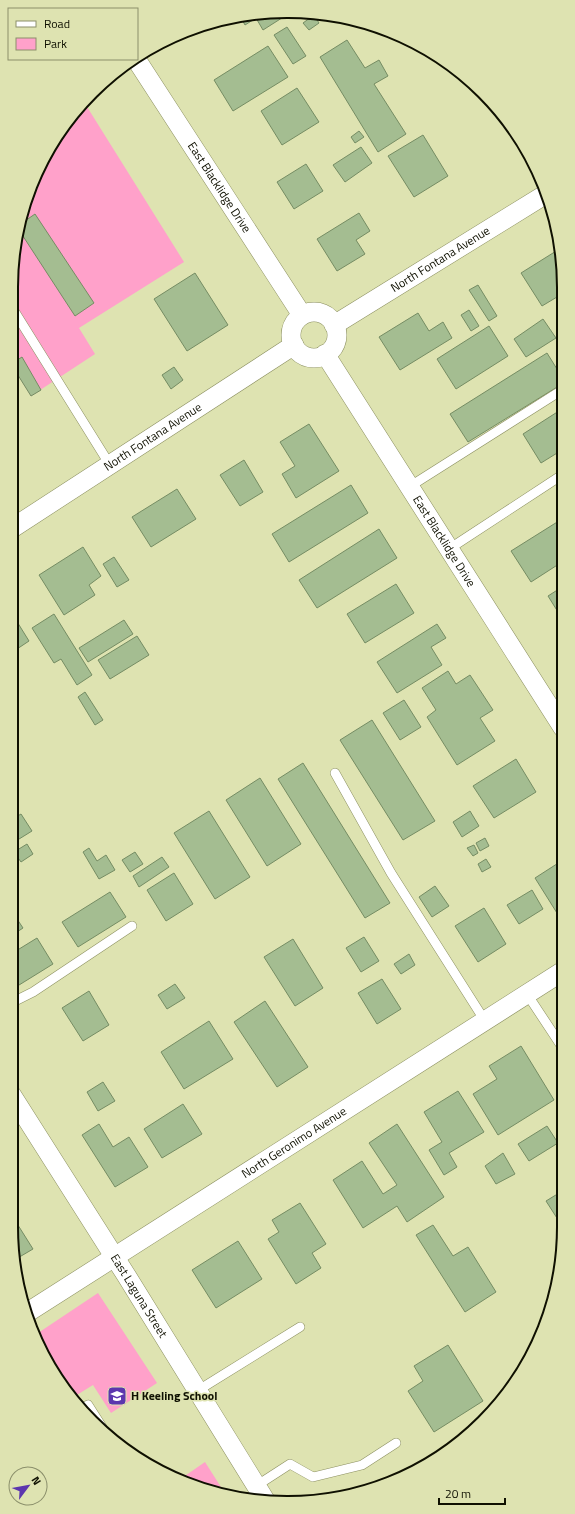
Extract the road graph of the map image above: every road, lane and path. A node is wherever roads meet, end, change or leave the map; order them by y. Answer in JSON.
{"nodes":[{"id":1,"x":138,"y":63,"type":"edge"},
{"id":2,"x":541,"y":197,"type":"edge"},
{"id":3,"x":302,"y":315,"type":"junction"},
{"id":4,"x":18,"y":317,"type":"edge"},
{"id":5,"x":334,"y":325,"type":"junction"},
{"id":6,"x":294,"y":345,"type":"junction"},
{"id":7,"x":325,"y":354,"type":"junction"},
{"id":8,"x":557,"y":393,"type":"edge"},
{"id":9,"x":110,"y":465,"type":"junction"},
{"id":10,"x":557,"y":478,"type":"edge"},
{"id":11,"x":409,"y":487,"type":"junction"},
{"id":12,"x":18,"y":524,"type":"edge"},
{"id":13,"x":449,"y":549,"type":"junction"},
{"id":14,"x":557,"y":719,"type":"edge"},
{"id":15,"x":335,"y":773,"type":"dead end"},
{"id":16,"x":132,"y":926,"type":"dead end"},
{"id":17,"x":557,"y":975,"type":"edge"},
{"id":18,"x":527,"y":994,"type":"junction"},
{"id":19,"x":18,"y":1000,"type":"edge"},
{"id":20,"x":485,"y":1021,"type":"junction"},
{"id":21,"x":557,"y":1039,"type":"edge"},
{"id":22,"x":18,"y":1105,"type":"edge"},
{"id":23,"x":115,"y":1257,"type":"junction"},
{"id":24,"x":31,"y":1311,"type":"edge"},
{"id":25,"x":300,"y":1327,"type":"dead end"},
{"id":26,"x":197,"y":1391,"type":"junction"},
{"id":27,"x":87,"y":1406,"type":"edge"},
{"id":28,"x":93,"y":1412,"type":"edge"},
{"id":29,"x":396,"y":1443,"type":"dead end"},
{"id":30,"x":260,"y":1493,"type":"edge"}],
"edges":[{"from":1,"to":3,"type":"street","name":"East Blacklidge Drive"},
{"from":2,"to":5,"type":"street","name":"North Fontana Avenue"},
{"from":3,"to":5,"type":"street"},
{"from":3,"to":6,"type":"street"},
{"from":4,"to":9,"type":"lane"},
{"from":5,"to":7,"type":"street"},
{"from":6,"to":7,"type":"street"},
{"from":6,"to":9,"type":"street","name":"North Fontana Avenue"},
{"from":7,"to":11,"type":"street","name":"East Blacklidge Drive"},
{"from":8,"to":11,"type":"lane"},
{"from":9,"to":12,"type":"street","name":"North Fontana Avenue"},
{"from":10,"to":13,"type":"lane"},
{"from":11,"to":13,"type":"street","name":"East Blacklidge Drive"},
{"from":13,"to":14,"type":"street","name":"East Blacklidge Drive"},
{"from":15,"to":20,"type":"lane"},
{"from":16,"to":19,"type":"lane"},
{"from":17,"to":18,"type":"street","name":"North Geronimo Avenue"},
{"from":18,"to":20,"type":"street","name":"North Geronimo Avenue"},
{"from":18,"to":21,"type":"lane"},
{"from":20,"to":23,"type":"street","name":"North Geronimo Avenue"},
{"from":22,"to":23,"type":"street","name":"East Laguna Street"},
{"from":23,"to":24,"type":"street","name":"North Geronimo Avenue"},
{"from":23,"to":26,"type":"street","name":"East Laguna Street"},
{"from":25,"to":26,"type":"lane"},
{"from":26,"to":30,"type":"street","name":"East Laguna Street"},
{"from":27,"to":28,"type":"lane"},
{"from":29,"to":30,"type":"lane"}]}
